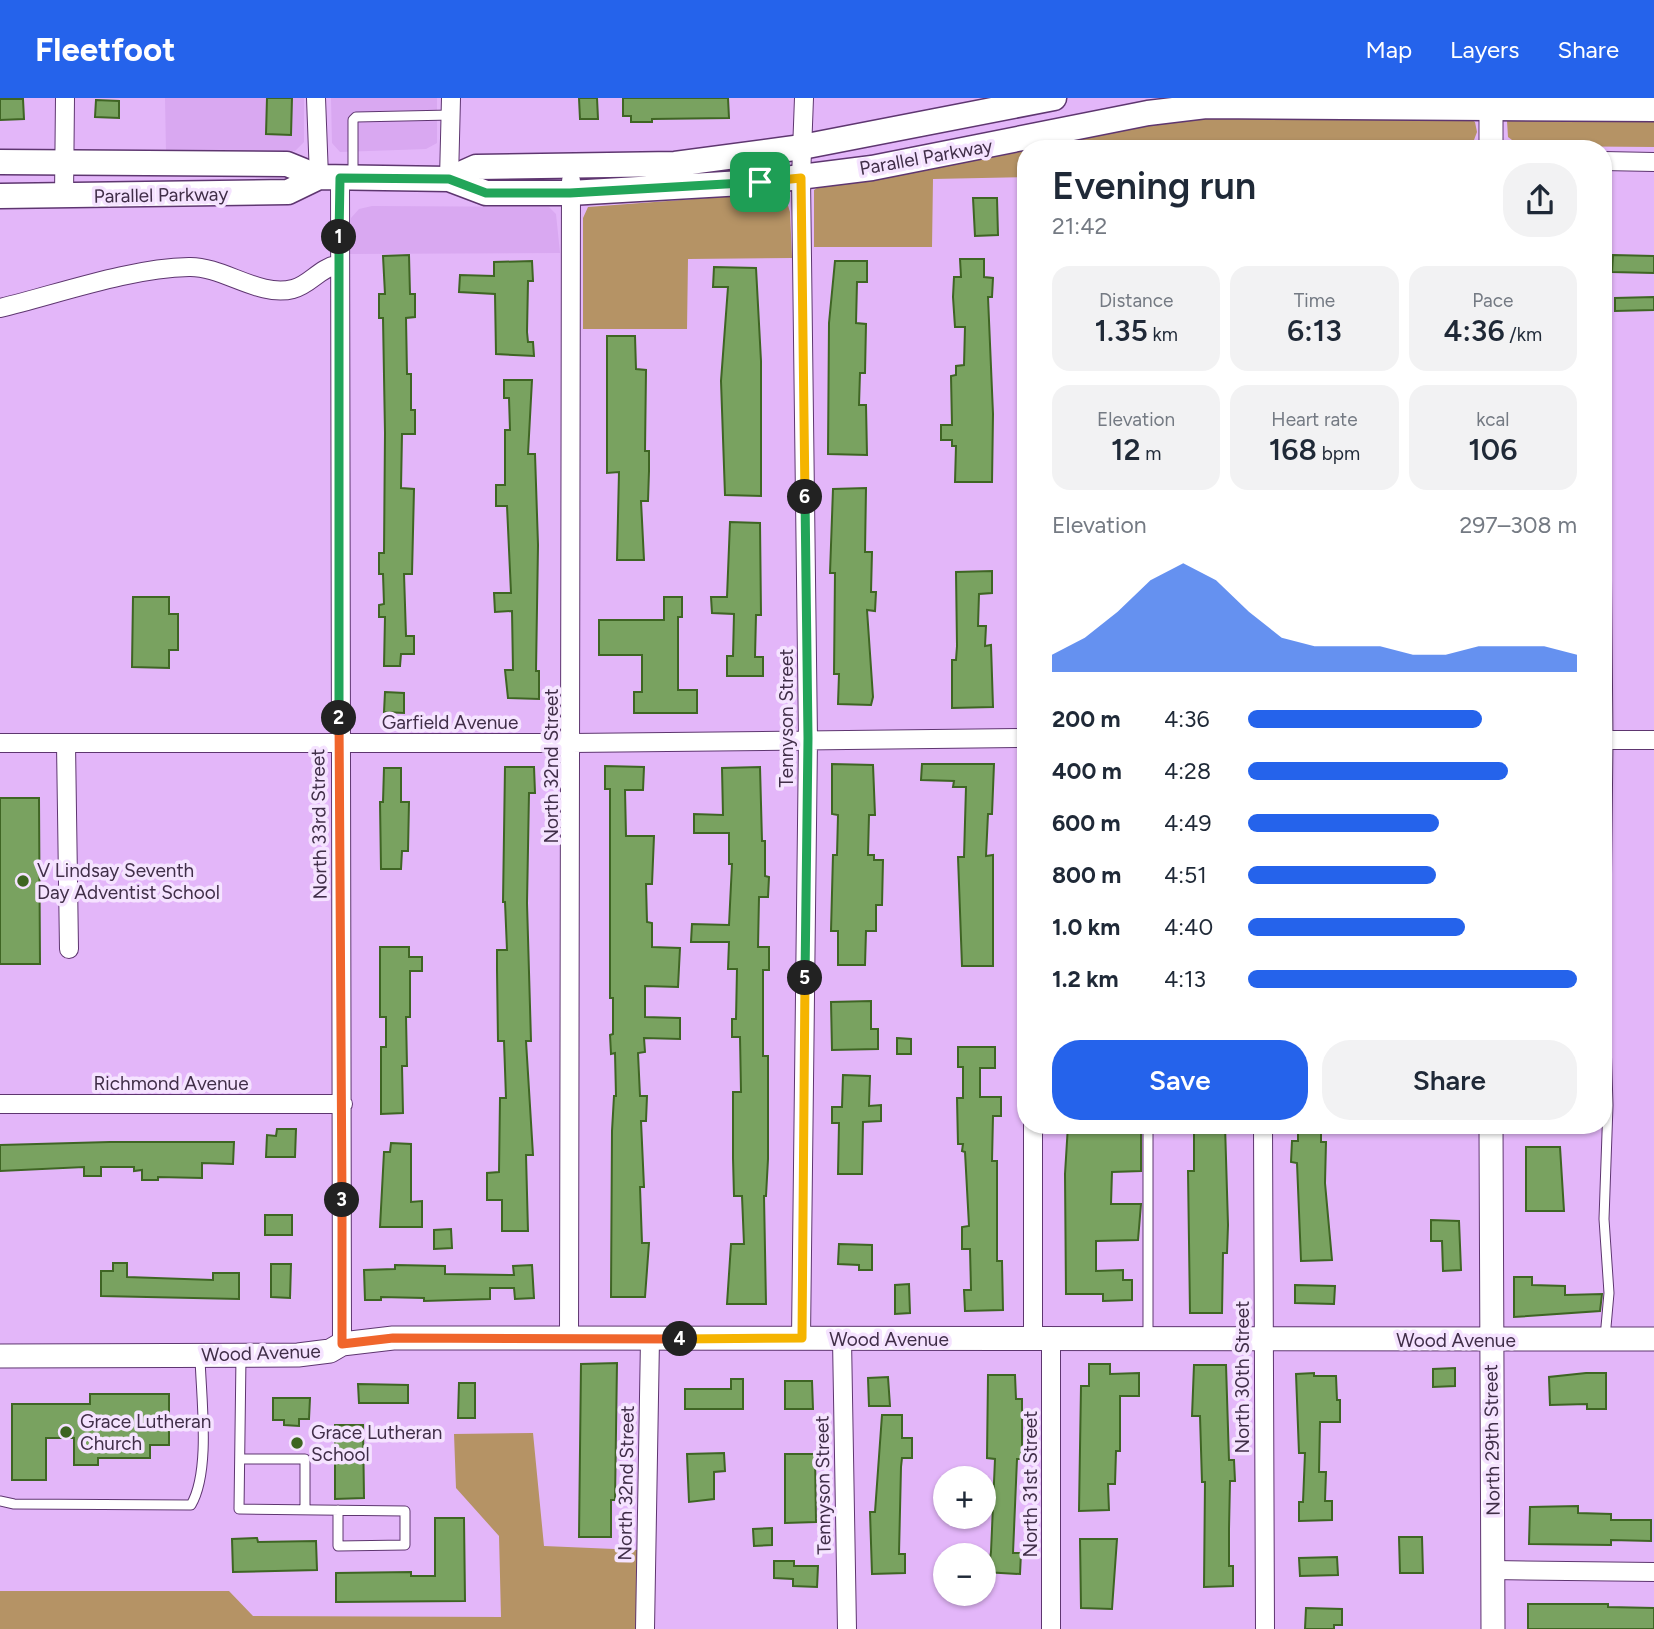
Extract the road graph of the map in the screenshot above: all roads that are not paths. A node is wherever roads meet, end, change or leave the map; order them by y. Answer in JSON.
{"nodes":[{"id":1,"x":65,"y":98,"type":"edge"},
{"id":2,"x":316,"y":98,"type":"edge"},
{"id":3,"x":804,"y":98,"type":"edge"},
{"id":4,"x":1054,"y":98,"type":"edge"},
{"id":5,"x":1491,"y":103,"type":"edge"},
{"id":6,"x":451,"y":107,"type":"edge"},
{"id":7,"x":1654,"y":109,"type":"edge"},
{"id":8,"x":1491,"y":140,"type":"edge"},
{"id":9,"x":802,"y":147,"type":"junction"},
{"id":10,"x":64,"y":161,"type":"junction"},
{"id":11,"x":0,"y":162,"type":"edge"},
{"id":12,"x":1612,"y":162,"type":"edge"},
{"id":13,"x":1654,"y":162,"type":"edge"},
{"id":14,"x":571,"y":166,"type":"junction"},
{"id":15,"x":337,"y":178,"type":"junction"},
{"id":16,"x":801,"y":178,"type":"junction"},
{"id":17,"x":449,"y":179,"type":"junction"},
{"id":18,"x":570,"y":193,"type":"junction"},
{"id":19,"x":0,"y":196,"type":"edge"},
{"id":20,"x":64,"y":197,"type":"junction"},
{"id":21,"x":339,"y":264,"type":"junction"},
{"id":22,"x":0,"y":308,"type":"edge"},
{"id":23,"x":808,"y":738,"type":"junction"},
{"id":24,"x":1017,"y":738,"type":"edge"},
{"id":25,"x":1612,"y":740,"type":"edge"},
{"id":26,"x":1654,"y":740,"type":"edge"},
{"id":27,"x":339,"y":742,"type":"junction"},
{"id":28,"x":0,"y":743,"type":"edge"},
{"id":29,"x":572,"y":743,"type":"junction"},
{"id":30,"x":66,"y":744,"type":"junction"},
{"id":31,"x":69,"y":949,"type":"dead end"},
{"id":32,"x":0,"y":1104,"type":"edge"},
{"id":33,"x":342,"y":1104,"type":"junction"},
{"id":34,"x":1033,"y":1134,"type":"edge"},
{"id":35,"x":1148,"y":1134,"type":"edge"},
{"id":36,"x":1263,"y":1134,"type":"edge"},
{"id":37,"x":1491,"y":1134,"type":"edge"},
{"id":38,"x":1607,"y":1134,"type":"edge"},
{"id":39,"x":802,"y":1338,"type":"junction"},
{"id":40,"x":650,"y":1339,"type":"junction"},
{"id":41,"x":842,"y":1339,"type":"junction"},
{"id":42,"x":1042,"y":1339,"type":"junction"},
{"id":43,"x":1654,"y":1339,"type":"edge"},
{"id":44,"x":569,"y":1340,"type":"junction"},
{"id":45,"x":1148,"y":1340,"type":"junction"},
{"id":46,"x":1263,"y":1340,"type":"junction"},
{"id":47,"x":1491,"y":1340,"type":"junction"},
{"id":48,"x":1605,"y":1340,"type":"junction"},
{"id":49,"x":342,"y":1344,"type":"junction"},
{"id":50,"x":241,"y":1354,"type":"junction"},
{"id":51,"x":200,"y":1355,"type":"junction"},
{"id":52,"x":0,"y":1356,"type":"edge"},
{"id":53,"x":240,"y":1459,"type":"junction"},
{"id":54,"x":0,"y":1501,"type":"edge"},
{"id":55,"x":305,"y":1510,"type":"junction"},
{"id":56,"x":338,"y":1510,"type":"junction"},
{"id":57,"x":1493,"y":1570,"type":"junction"},
{"id":58,"x":1654,"y":1572,"type":"edge"},
{"id":59,"x":645,"y":1629,"type":"edge"},
{"id":60,"x":847,"y":1629,"type":"edge"},
{"id":61,"x":1051,"y":1629,"type":"edge"},
{"id":62,"x":1265,"y":1629,"type":"edge"},
{"id":63,"x":1493,"y":1629,"type":"edge"}],
"edges":[{"from":1,"to":10,"type":"street"},
{"from":2,"to":15,"type":"street","name":"North 33rd Street"},
{"from":3,"to":9,"type":"street","name":"Tennyson Street"},
{"from":4,"to":9,"type":"main road","name":"Parallel Parkway"},
{"from":5,"to":7,"type":"main road","name":"Parallel Parkway"},
{"from":5,"to":8,"type":"street"},
{"from":5,"to":16,"type":"main road","name":"Parallel Parkway"},
{"from":6,"to":15,"type":"lane"},
{"from":6,"to":17,"type":"street"},
{"from":9,"to":14,"type":"main road","name":"Parallel Parkway"},
{"from":9,"to":16,"type":"street","name":"Tennyson Street"},
{"from":10,"to":11,"type":"main road","name":"Parallel Parkway"},
{"from":10,"to":15,"type":"main road","name":"Parallel Parkway"},
{"from":10,"to":20,"type":"street"},
{"from":12,"to":13,"type":"street"},
{"from":14,"to":17,"type":"main road","name":"Parallel Parkway"},
{"from":14,"to":18,"type":"street","name":"North 32nd Street"},
{"from":15,"to":17,"type":"main road","name":"Parallel Parkway"},
{"from":15,"to":20,"type":"main road","name":"Parallel Parkway"},
{"from":15,"to":21,"type":"street","name":"North 33rd Street"},
{"from":16,"to":18,"type":"main road","name":"Parallel Parkway"},
{"from":16,"to":23,"type":"street","name":"Tennyson Street"},
{"from":17,"to":18,"type":"main road","name":"Parallel Parkway"},
{"from":18,"to":29,"type":"street","name":"North 32nd Street"},
{"from":19,"to":20,"type":"main road","name":"Parallel Parkway"},
{"from":21,"to":22,"type":"street"},
{"from":21,"to":27,"type":"street","name":"North 33rd Street"},
{"from":23,"to":24,"type":"street","name":"Garfield Avenue"},
{"from":23,"to":29,"type":"street","name":"Garfield Avenue"},
{"from":23,"to":39,"type":"street","name":"Tennyson Street"},
{"from":25,"to":26,"type":"street"},
{"from":27,"to":29,"type":"street","name":"Garfield Avenue"},
{"from":27,"to":30,"type":"street","name":"Garfield Avenue"},
{"from":27,"to":33,"type":"street","name":"North 33rd Street"},
{"from":28,"to":30,"type":"street","name":"Garfield Avenue"},
{"from":29,"to":44,"type":"street","name":"North 32nd Street"},
{"from":30,"to":31,"type":"street"},
{"from":32,"to":33,"type":"street","name":"Richmond Avenue"},
{"from":33,"to":49,"type":"street","name":"North 33rd Street"},
{"from":34,"to":42,"type":"street","name":"North 31st Street"},
{"from":35,"to":45,"type":"lane"},
{"from":36,"to":46,"type":"street","name":"North 30th Street"},
{"from":37,"to":47,"type":"street","name":"North 29th Street"},
{"from":38,"to":48,"type":"lane"},
{"from":39,"to":40,"type":"street","name":"Wood Avenue"},
{"from":39,"to":41,"type":"street","name":"Wood Avenue"},
{"from":40,"to":44,"type":"street","name":"Wood Avenue"},
{"from":40,"to":59,"type":"street","name":"North 32nd Street"},
{"from":41,"to":42,"type":"street","name":"Wood Avenue"},
{"from":41,"to":60,"type":"street","name":"Tennyson Street"},
{"from":42,"to":45,"type":"street","name":"Wood Avenue"},
{"from":42,"to":61,"type":"street","name":"North 31st Street"},
{"from":43,"to":48,"type":"street","name":"Wood Avenue"},
{"from":44,"to":49,"type":"street","name":"Wood Avenue"},
{"from":45,"to":46,"type":"street","name":"Wood Avenue"},
{"from":46,"to":47,"type":"street","name":"Wood Avenue"},
{"from":46,"to":62,"type":"street","name":"North 30th Street"},
{"from":47,"to":48,"type":"street","name":"Wood Avenue"},
{"from":47,"to":57,"type":"street","name":"North 29th Street"},
{"from":49,"to":50,"type":"street","name":"Wood Avenue"},
{"from":50,"to":51,"type":"street","name":"Wood Avenue"},
{"from":50,"to":53,"type":"lane"},
{"from":51,"to":52,"type":"street","name":"Wood Avenue"},
{"from":51,"to":54,"type":"lane"},
{"from":53,"to":55,"type":"lane"},
{"from":53,"to":55,"type":"lane"},
{"from":55,"to":56,"type":"lane"},
{"from":56,"to":56,"type":"lane"},
{"from":57,"to":58,"type":"street"},
{"from":57,"to":63,"type":"street","name":"North 29th Street"}]}
